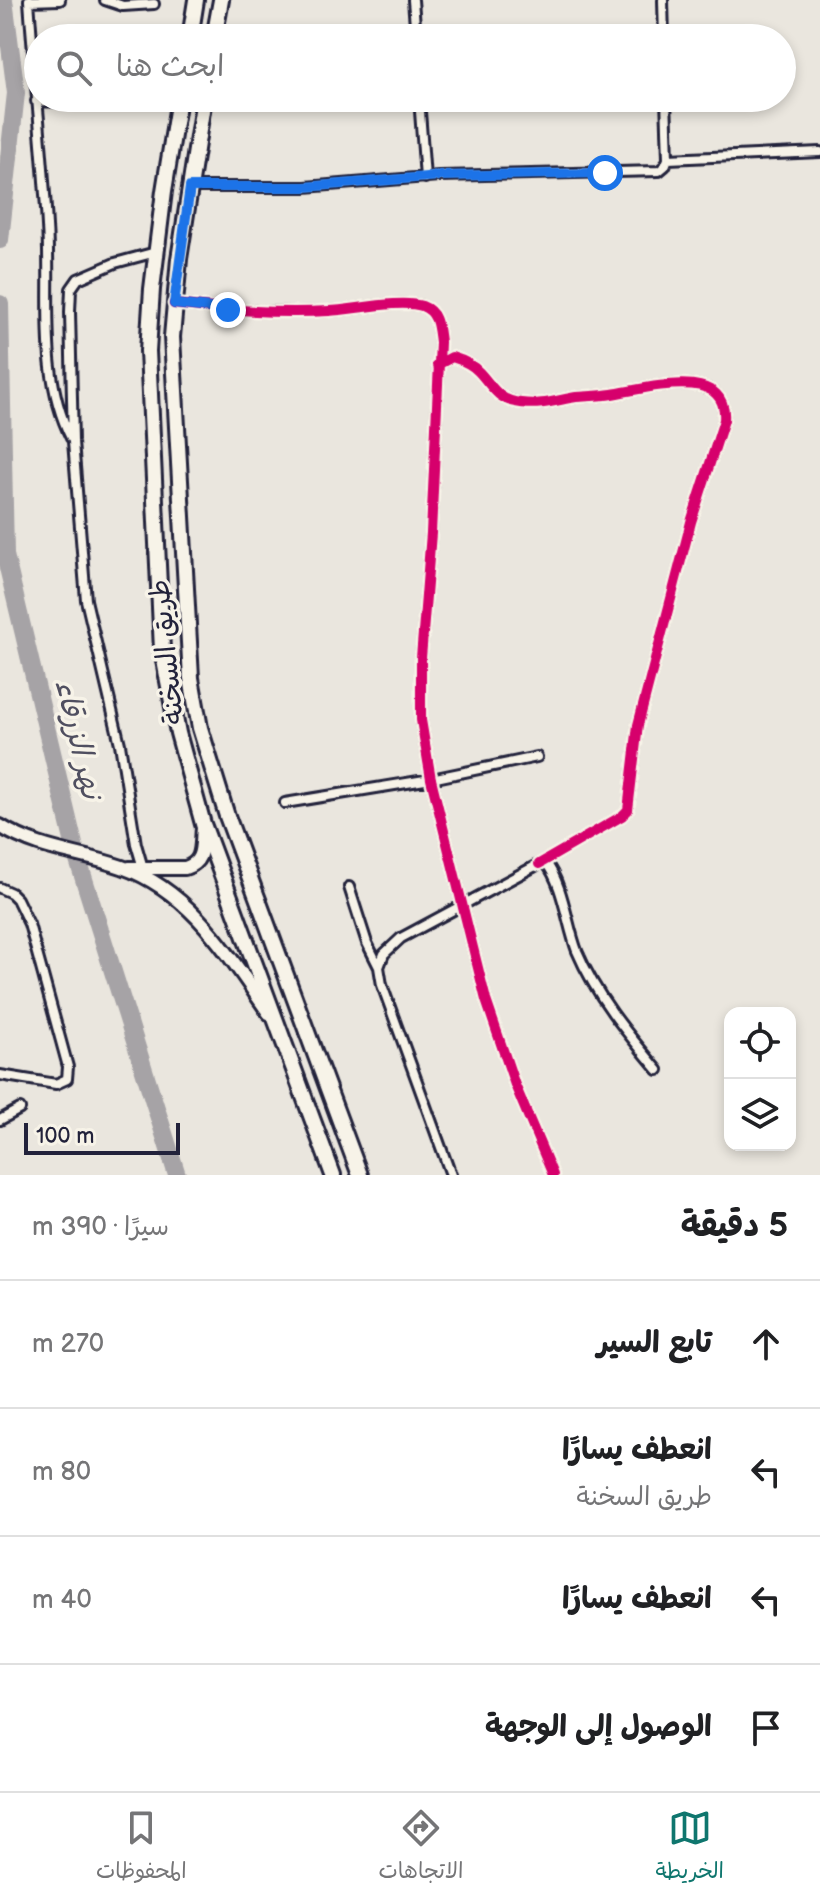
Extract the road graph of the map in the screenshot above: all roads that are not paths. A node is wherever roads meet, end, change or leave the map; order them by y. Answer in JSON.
{"nodes":[{"id":1,"x":60,"y":0,"type":"edge"},
{"id":2,"x":105,"y":0,"type":"edge"},
{"id":3,"x":196,"y":0,"type":"edge"},
{"id":4,"x":221,"y":0,"type":"edge"},
{"id":5,"x":413,"y":0,"type":"edge"},
{"id":6,"x":663,"y":0,"type":"edge"},
{"id":7,"x":29,"y":1,"type":"edge"},
{"id":8,"x":154,"y":4,"type":"dead end"},
{"id":9,"x":31,"y":24,"type":"edge"},
{"id":10,"x":192,"y":24,"type":"edge"},
{"id":11,"x":217,"y":24,"type":"edge"},
{"id":12,"x":415,"y":24,"type":"edge"},
{"id":13,"x":664,"y":24,"type":"edge"},
{"id":14,"x":37,"y":112,"type":"edge"},
{"id":15,"x":177,"y":112,"type":"edge"},
{"id":16,"x":202,"y":112,"type":"edge"},
{"id":17,"x":420,"y":112,"type":"edge"},
{"id":18,"x":666,"y":112,"type":"edge"},
{"id":19,"x":820,"y":152,"type":"edge"},
{"id":20,"x":668,"y":159,"type":"junction"},
{"id":21,"x":425,"y":178,"type":"junction"},
{"id":22,"x":190,"y":187,"type":"junction"},
{"id":23,"x":156,"y":252,"type":"junction"},
{"id":24,"x":174,"y":304,"type":"junction"},
{"id":25,"x":437,"y":365,"type":"junction"},
{"id":26,"x":73,"y":442,"type":"junction"},
{"id":27,"x":186,"y":602,"type":"junction"},
{"id":28,"x":160,"y":603,"type":"junction"},
{"id":29,"x":537,"y":757,"type":"dead end"},
{"id":30,"x":431,"y":779,"type":"junction"},
{"id":31,"x":285,"y":803,"type":"dead end"},
{"id":32,"x":203,"y":824,"type":"junction"},
{"id":33,"x":0,"y":826,"type":"edge"},
{"id":34,"x":539,"y":864,"type":"junction"},
{"id":35,"x":124,"y":868,"type":"junction"},
{"id":36,"x":143,"y":868,"type":"junction"},
{"id":37,"x":349,"y":887,"type":"dead end"},
{"id":38,"x":0,"y":888,"type":"edge"},
{"id":39,"x":463,"y":906,"type":"junction"},
{"id":40,"x":379,"y":967,"type":"junction"},
{"id":41,"x":274,"y":1019,"type":"junction"},
{"id":42,"x":658,"y":1070,"type":"dead end"},
{"id":43,"x":0,"y":1075,"type":"edge"},
{"id":44,"x":20,"y":1109,"type":"dead end"},
{"id":45,"x":0,"y":1120,"type":"edge"},
{"id":46,"x":333,"y":1175,"type":"edge"},
{"id":47,"x":360,"y":1175,"type":"edge"},
{"id":48,"x":451,"y":1175,"type":"edge"},
{"id":49,"x":553,"y":1175,"type":"edge"}],
"edges":[{"from":1,"to":7,"type":"street"},
{"from":2,"to":8,"type":"street"},
{"from":3,"to":10,"type":"main road"},
{"from":4,"to":11,"type":"main road"},
{"from":5,"to":12,"type":"street"},
{"from":6,"to":13,"type":"street"},
{"from":7,"to":9,"type":"street"},
{"from":14,"to":26,"type":"street"},
{"from":15,"to":23,"type":"main road","name":"طريق السخنة"},
{"from":16,"to":22,"type":"main road","name":"طريق السخنة"},
{"from":17,"to":21,"type":"street"},
{"from":18,"to":20,"type":"street"},
{"from":19,"to":20,"type":"street"},
{"from":20,"to":21,"type":"street"},
{"from":21,"to":22,"type":"street"},
{"from":22,"to":24,"type":"main road","name":"طريق السخنة"},
{"from":23,"to":26,"type":"street"},
{"from":23,"to":28,"type":"main road","name":"طريق السخنة"},
{"from":24,"to":25,"type":"street"},
{"from":24,"to":27,"type":"main road","name":"طريق السخنة"},
{"from":25,"to":30,"type":"street"},
{"from":25,"to":34,"type":"street"},
{"from":26,"to":36,"type":"street"},
{"from":27,"to":28,"type":"main road"},
{"from":27,"to":47,"type":"main road","name":"طريق السخنة"},
{"from":28,"to":32,"type":"main road","name":"طريق السخنة"},
{"from":29,"to":30,"type":"street"},
{"from":30,"to":31,"type":"street"},
{"from":30,"to":39,"type":"street"},
{"from":32,"to":36,"type":"main road"},
{"from":32,"to":41,"type":"main road","name":"طريق السخنة"},
{"from":33,"to":35,"type":"main road"},
{"from":34,"to":39,"type":"street"},
{"from":34,"to":42,"type":"street"},
{"from":35,"to":36,"type":"main road"},
{"from":35,"to":41,"type":"main road"},
{"from":37,"to":40,"type":"street"},
{"from":38,"to":43,"type":"street"},
{"from":39,"to":40,"type":"street"},
{"from":39,"to":49,"type":"street"},
{"from":40,"to":48,"type":"street"},
{"from":41,"to":46,"type":"main road","name":"طريق السخنة"},
{"from":44,"to":45,"type":"street"}]}
